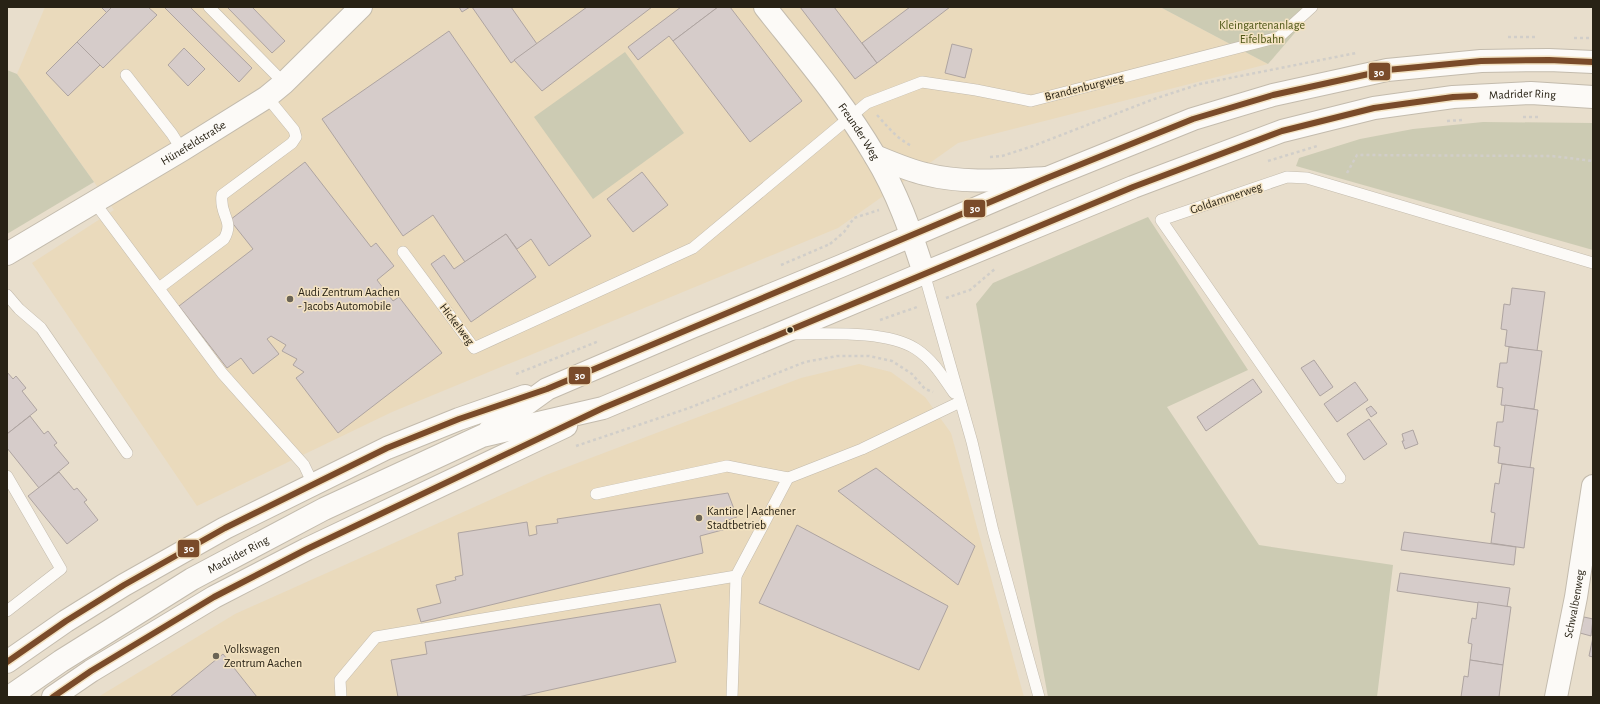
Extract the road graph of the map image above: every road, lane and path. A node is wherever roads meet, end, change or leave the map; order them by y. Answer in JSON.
{"nodes":[{"id":1,"x":209,"y":7,"type":"edge"},
{"id":2,"x":361,"y":7,"type":"edge"},
{"id":3,"x":765,"y":7,"type":"edge"},
{"id":4,"x":1312,"y":7,"type":"edge"},
{"id":5,"x":1593,"y":62,"type":"edge"},
{"id":6,"x":126,"y":75,"type":"dead end"},
{"id":7,"x":284,"y":83,"type":"junction"},
{"id":8,"x":267,"y":97,"type":"junction"},
{"id":9,"x":1593,"y":97,"type":"edge"},
{"id":10,"x":850,"y":117,"type":"junction"},
{"id":11,"x":182,"y":150,"type":"junction"},
{"id":12,"x":875,"y":156,"type":"junction"},
{"id":13,"x":1593,"y":161,"type":"edge"},
{"id":14,"x":1047,"y":178,"type":"junction"},
{"id":15,"x":1339,"y":187,"type":"junction"},
{"id":16,"x":95,"y":203,"type":"junction"},
{"id":17,"x":912,"y":236,"type":"junction"},
{"id":18,"x":403,"y":252,"type":"dead end"},
{"id":19,"x":7,"y":254,"type":"edge"},
{"id":20,"x":1593,"y":263,"type":"edge"},
{"id":21,"x":924,"y":273,"type":"junction"},
{"id":22,"x":159,"y":288,"type":"junction"},
{"id":23,"x":7,"y":295,"type":"edge"},
{"id":24,"x":778,"y":334,"type":"junction"},
{"id":25,"x":547,"y":389,"type":"junction"},
{"id":26,"x":960,"y":402,"type":"junction"},
{"id":27,"x":603,"y":408,"type":"junction"},
{"id":28,"x":482,"y":436,"type":"junction"},
{"id":29,"x":569,"y":449,"type":"dead end"},
{"id":30,"x":127,"y":453,"type":"dead end"},
{"id":31,"x":7,"y":476,"type":"edge"},
{"id":32,"x":788,"y":478,"type":"junction"},
{"id":33,"x":1340,"y":478,"type":"dead end"},
{"id":34,"x":313,"y":484,"type":"junction"},
{"id":35,"x":1593,"y":486,"type":"edge"},
{"id":36,"x":596,"y":494,"type":"dead end"},
{"id":37,"x":736,"y":576,"type":"junction"},
{"id":38,"x":1584,"y":598,"type":"edge"},
{"id":39,"x":7,"y":611,"type":"edge"},
{"id":40,"x":7,"y":662,"type":"edge"},
{"id":41,"x":9,"y":697,"type":"edge"},
{"id":42,"x":53,"y":697,"type":"edge"},
{"id":43,"x":341,"y":697,"type":"edge"},
{"id":44,"x":732,"y":697,"type":"edge"},
{"id":45,"x":1039,"y":697,"type":"edge"},
{"id":46,"x":1556,"y":697,"type":"edge"}],
"edges":[{"from":1,"to":7,"type":"lane"},
{"from":2,"to":7,"type":"main road","name":"Hünefeldstraße"},
{"from":3,"to":10,"type":"main road","name":"Freunder Weg"},
{"from":4,"to":10,"type":"lane","name":"Brandenburgweg"},
{"from":5,"to":14,"type":"main road","name":"Madrider Ring"},
{"from":6,"to":11,"type":"lane"},
{"from":7,"to":8,"type":"main road","name":"Hünefeldstraße"},
{"from":8,"to":11,"type":"main road","name":"Hünefeldstraße"},
{"from":8,"to":22,"type":"lane"},
{"from":9,"to":21,"type":"main road","name":"Madrider Ring"},
{"from":10,"to":12,"type":"main road","name":"Freunder Weg"},
{"from":10,"to":18,"type":"lane","name":"Hickelweg"},
{"from":11,"to":16,"type":"main road","name":"Hünefeldstraße"},
{"from":12,"to":14,"type":"main road"},
{"from":12,"to":17,"type":"main road","name":"Freunder Weg"},
{"from":13,"to":15,"type":"path"},
{"from":14,"to":17,"type":"main road","name":"Madrider Ring"},
{"from":15,"to":20,"type":"lane","name":"Goldammerweg"},
{"from":15,"to":33,"type":"lane","name":"Goldammerweg"},
{"from":16,"to":19,"type":"main road","name":"Hünefeldstraße"},
{"from":16,"to":22,"type":"lane"},
{"from":17,"to":21,"type":"main road","name":"Freunder Weg"},
{"from":17,"to":25,"type":"main road","name":"Madrider Ring"},
{"from":21,"to":24,"type":"main road","name":"Madrider Ring"},
{"from":21,"to":26,"type":"lane"},
{"from":22,"to":34,"type":"lane"},
{"from":23,"to":30,"type":"lane"},
{"from":24,"to":26,"type":"lane"},
{"from":24,"to":27,"type":"main road","name":"Madrider Ring"},
{"from":25,"to":28,"type":"main road","name":"Madrider Ring"},
{"from":25,"to":34,"type":"main road"},
{"from":26,"to":29,"type":"path"},
{"from":26,"to":32,"type":"lane"},
{"from":26,"to":45,"type":"lane"},
{"from":27,"to":28,"type":"main road","name":"Madrider Ring"},
{"from":27,"to":42,"type":"main road"},
{"from":28,"to":41,"type":"main road","name":"Madrider Ring"},
{"from":31,"to":39,"type":"lane"},
{"from":32,"to":36,"type":"lane"},
{"from":32,"to":37,"type":"lane"},
{"from":34,"to":40,"type":"main road"},
{"from":35,"to":38,"type":"main road","name":"Schwalbenweg"},
{"from":37,"to":43,"type":"lane"},
{"from":37,"to":44,"type":"lane"},
{"from":38,"to":46,"type":"main road","name":"Schwalbenweg"}]}
